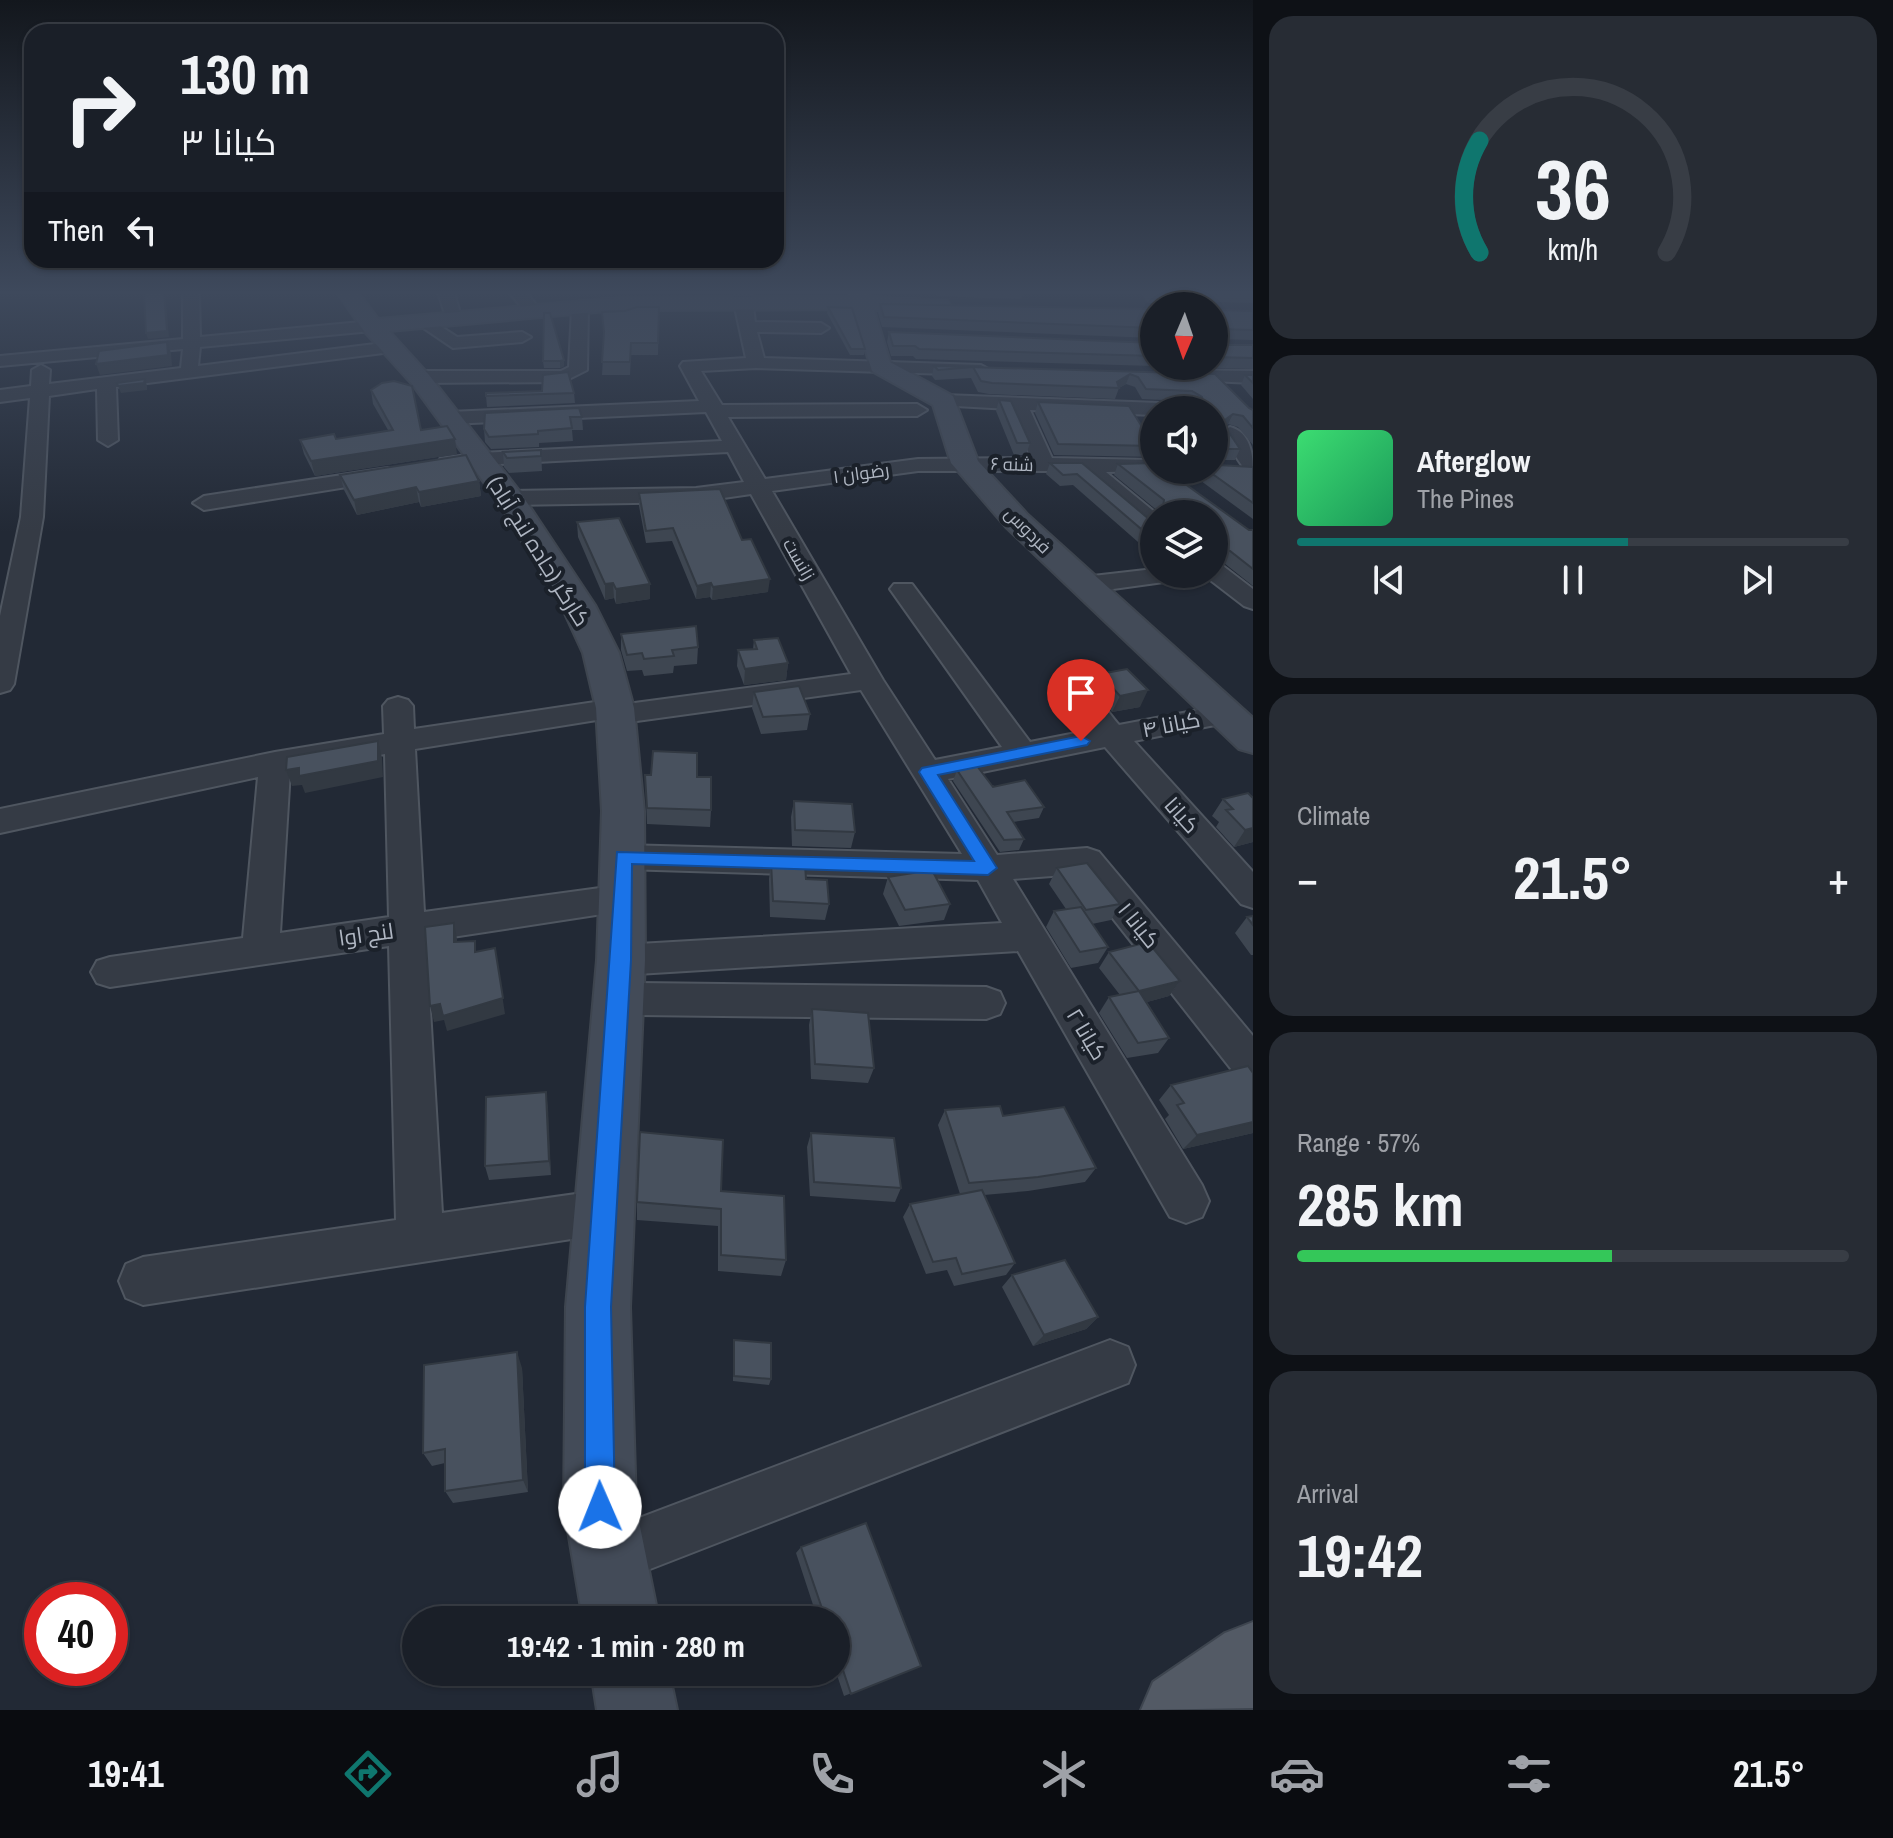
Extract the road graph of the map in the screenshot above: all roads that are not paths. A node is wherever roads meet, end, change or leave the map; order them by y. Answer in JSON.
{"nodes":[{"id":1,"x":41,"y":372,"type":"edge"},
{"id":2,"x":182,"y":372,"type":"edge"},
{"id":3,"x":418,"y":372,"type":"edge"},
{"id":4,"x":693,"y":372,"type":"edge"},
{"id":5,"x":887,"y":372,"type":"edge"},
{"id":6,"x":1228,"y":376,"type":"edge"},
{"id":7,"x":1253,"y":377,"type":"edge"},
{"id":8,"x":1221,"y":380,"type":"edge"},
{"id":9,"x":106,"y":381,"type":"junction"},
{"id":10,"x":1119,"y":385,"type":"edge"},
{"id":11,"x":39,"y":390,"type":"junction"},
{"id":12,"x":1235,"y":394,"type":"edge"},
{"id":13,"x":0,"y":396,"type":"edge"},
{"id":14,"x":1017,"y":403,"type":"junction"},
{"id":15,"x":930,"y":406,"type":"junction"},
{"id":16,"x":715,"y":408,"type":"junction"},
{"id":17,"x":779,"y":410,"type":"junction"},
{"id":18,"x":1140,"y":414,"type":"edge"},
{"id":19,"x":450,"y":418,"type":"junction"},
{"id":20,"x":1140,"y":420,"type":"edge"},
{"id":21,"x":1253,"y":431,"type":"edge"},
{"id":22,"x":1228,"y":432,"type":"edge"},
{"id":23,"x":788,"y":436,"type":"dead end"},
{"id":24,"x":1228,"y":439,"type":"edge"},
{"id":25,"x":108,"y":440,"type":"dead end"},
{"id":26,"x":723,"y":447,"type":"dead end"},
{"id":27,"x":480,"y":459,"type":"junction"},
{"id":28,"x":965,"y":463,"type":"junction"},
{"id":29,"x":1045,"y":465,"type":"junction"},
{"id":30,"x":434,"y":466,"type":"edge"},
{"id":31,"x":1140,"y":466,"type":"edge"},
{"id":32,"x":1087,"y":467,"type":"junction"},
{"id":33,"x":1253,"y":467,"type":"edge"},
{"id":34,"x":1228,"y":469,"type":"edge"},
{"id":35,"x":403,"y":471,"type":"edge"},
{"id":36,"x":758,"y":488,"type":"junction"},
{"id":37,"x":510,"y":498,"type":"junction"},
{"id":38,"x":204,"y":503,"type":"dead end"},
{"id":39,"x":1140,"y":511,"type":"edge"},
{"id":40,"x":1140,"y":578,"type":"edge"},
{"id":41,"x":1228,"y":582,"type":"edge"},
{"id":42,"x":1084,"y":585,"type":"junction"},
{"id":43,"x":903,"y":589,"type":"dead end"},
{"id":44,"x":1253,"y":601,"type":"edge"},
{"id":45,"x":869,"y":680,"type":"junction"},
{"id":46,"x":0,"y":684,"type":"edge"},
{"id":47,"x":1071,"y":689,"type":"dead end"},
{"id":48,"x":615,"y":712,"type":"junction"},
{"id":49,"x":399,"y":722,"type":"junction"},
{"id":50,"x":1244,"y":729,"type":"edge"},
{"id":51,"x":1111,"y":736,"type":"junction"},
{"id":52,"x":1022,"y":753,"type":"junction"},
{"id":53,"x":275,"y":762,"type":"junction"},
{"id":54,"x":928,"y":772,"type":"junction"},
{"id":55,"x":0,"y":821,"type":"edge"},
{"id":56,"x":988,"y":868,"type":"junction"},
{"id":57,"x":623,"y":877,"type":"junction"},
{"id":58,"x":1253,"y":895,"type":"edge"},
{"id":59,"x":407,"y":928,"type":"junction"},
{"id":60,"x":1029,"y":936,"type":"junction"},
{"id":61,"x":260,"y":950,"type":"junction"},
{"id":62,"x":110,"y":972,"type":"dead end"},
{"id":63,"x":630,"y":979,"type":"junction"},
{"id":64,"x":986,"y":1003,"type":"dead end"},
{"id":65,"x":1253,"y":1066,"type":"edge"},
{"id":66,"x":1186,"y":1201,"type":"dead end"},
{"id":67,"x":604,"y":1212,"type":"junction"},
{"id":68,"x":420,"y":1239,"type":"junction"},
{"id":69,"x":143,"y":1281,"type":"dead end"},
{"id":70,"x":1110,"y":1365,"type":"dead end"},
{"id":71,"x":609,"y":1557,"type":"junction"},
{"id":72,"x":618,"y":1606,"type":"edge"},
{"id":73,"x":1253,"y":1661,"type":"edge"},
{"id":74,"x":633,"y":1686,"type":"edge"},
{"id":75,"x":637,"y":1710,"type":"edge"},
{"id":76,"x":1181,"y":1710,"type":"edge"}],
"edges":[{"from":1,"to":11,"type":"street"},
{"from":2,"to":9,"type":"street"},
{"from":3,"to":19,"type":"street","name":"کارگر (جاده لنج آباد)"},
{"from":4,"to":16,"type":"street","name":"زانست"},
{"from":5,"to":15,"type":"street"},
{"from":6,"to":7,"type":"street"},
{"from":8,"to":12,"type":"street"},
{"from":9,"to":11,"type":"street"},
{"from":9,"to":25,"type":"street"},
{"from":10,"to":18,"type":"street"},
{"from":11,"to":13,"type":"street"},
{"from":11,"to":46,"type":"street"},
{"from":14,"to":15,"type":"street"},
{"from":14,"to":20,"type":"street"},
{"from":14,"to":29,"type":"street"},
{"from":15,"to":17,"type":"street"},
{"from":15,"to":28,"type":"street","name":"فردوس"},
{"from":16,"to":17,"type":"street"},
{"from":16,"to":19,"type":"street"},
{"from":16,"to":36,"type":"street","name":"زانست"},
{"from":17,"to":23,"type":"street"},
{"from":19,"to":27,"type":"street","name":"کارگر (جاده لنج آباد)"},
{"from":21,"to":22,"type":"street"},
{"from":24,"to":33,"type":"street"},
{"from":26,"to":27,"type":"street"},
{"from":27,"to":30,"type":"street"},
{"from":27,"to":37,"type":"street","name":"کارگر (جاده لنج آباد)"},
{"from":28,"to":29,"type":"street","name":"شنه ۶"},
{"from":28,"to":36,"type":"street","name":"رضوان ۱"},
{"from":28,"to":42,"type":"street","name":"فردوس"},
{"from":29,"to":32,"type":"street","name":"شنه ۶"},
{"from":31,"to":32,"type":"street","name":"شنه ۶"},
{"from":32,"to":39,"type":"street"},
{"from":33,"to":34,"type":"street"},
{"from":35,"to":38,"type":"street"},
{"from":36,"to":37,"type":"street","name":"رضوان ۱"},
{"from":36,"to":45,"type":"street","name":"زانست"},
{"from":37,"to":48,"type":"street","name":"کارگر (جاده لنج آباد)"},
{"from":40,"to":42,"type":"street"},
{"from":41,"to":44,"type":"street"},
{"from":42,"to":50,"type":"street","name":"فردوس"},
{"from":43,"to":52,"type":"street"},
{"from":45,"to":48,"type":"street"},
{"from":45,"to":54,"type":"street","name":"زانست"},
{"from":47,"to":51,"type":"street","name":"کیانا"},
{"from":48,"to":49,"type":"street"},
{"from":48,"to":57,"type":"street","name":"کارگر (جاده لنج آباد)"},
{"from":49,"to":53,"type":"street"},
{"from":49,"to":59,"type":"street"},
{"from":50,"to":51,"type":"street","name":"کیانا ۴"},
{"from":51,"to":52,"type":"street","name":"کیانا ۴"},
{"from":51,"to":58,"type":"street","name":"کیانا"},
{"from":52,"to":54,"type":"street","name":"کیانا ۴"},
{"from":53,"to":55,"type":"street"},
{"from":53,"to":61,"type":"street"},
{"from":54,"to":56,"type":"street","name":"زانست"},
{"from":56,"to":57,"type":"street","name":"لنج اوا"},
{"from":56,"to":60,"type":"street","name":"کیانا ۲"},
{"from":56,"to":65,"type":"street","name":"کیانا ۱"},
{"from":57,"to":59,"type":"street","name":"لنج اوا"},
{"from":57,"to":63,"type":"street","name":"کارگر (جاده لنج آباد)"},
{"from":59,"to":61,"type":"street","name":"لنج اوا"},
{"from":59,"to":68,"type":"street"},
{"from":60,"to":63,"type":"street"},
{"from":60,"to":66,"type":"street","name":"کیانا ۲"},
{"from":61,"to":62,"type":"street","name":"لنج اوا"},
{"from":63,"to":64,"type":"street"},
{"from":63,"to":67,"type":"street","name":"کارگر (جاده لنج آباد)"},
{"from":67,"to":68,"type":"street"},
{"from":67,"to":71,"type":"street","name":"کارگر (جاده لنج آباد)"},
{"from":68,"to":69,"type":"street"},
{"from":70,"to":71,"type":"street"},
{"from":71,"to":72,"type":"street","name":"کارگر (جاده لنج آباد)"},
{"from":73,"to":76,"type":"main road"},
{"from":74,"to":75,"type":"street"}]}
